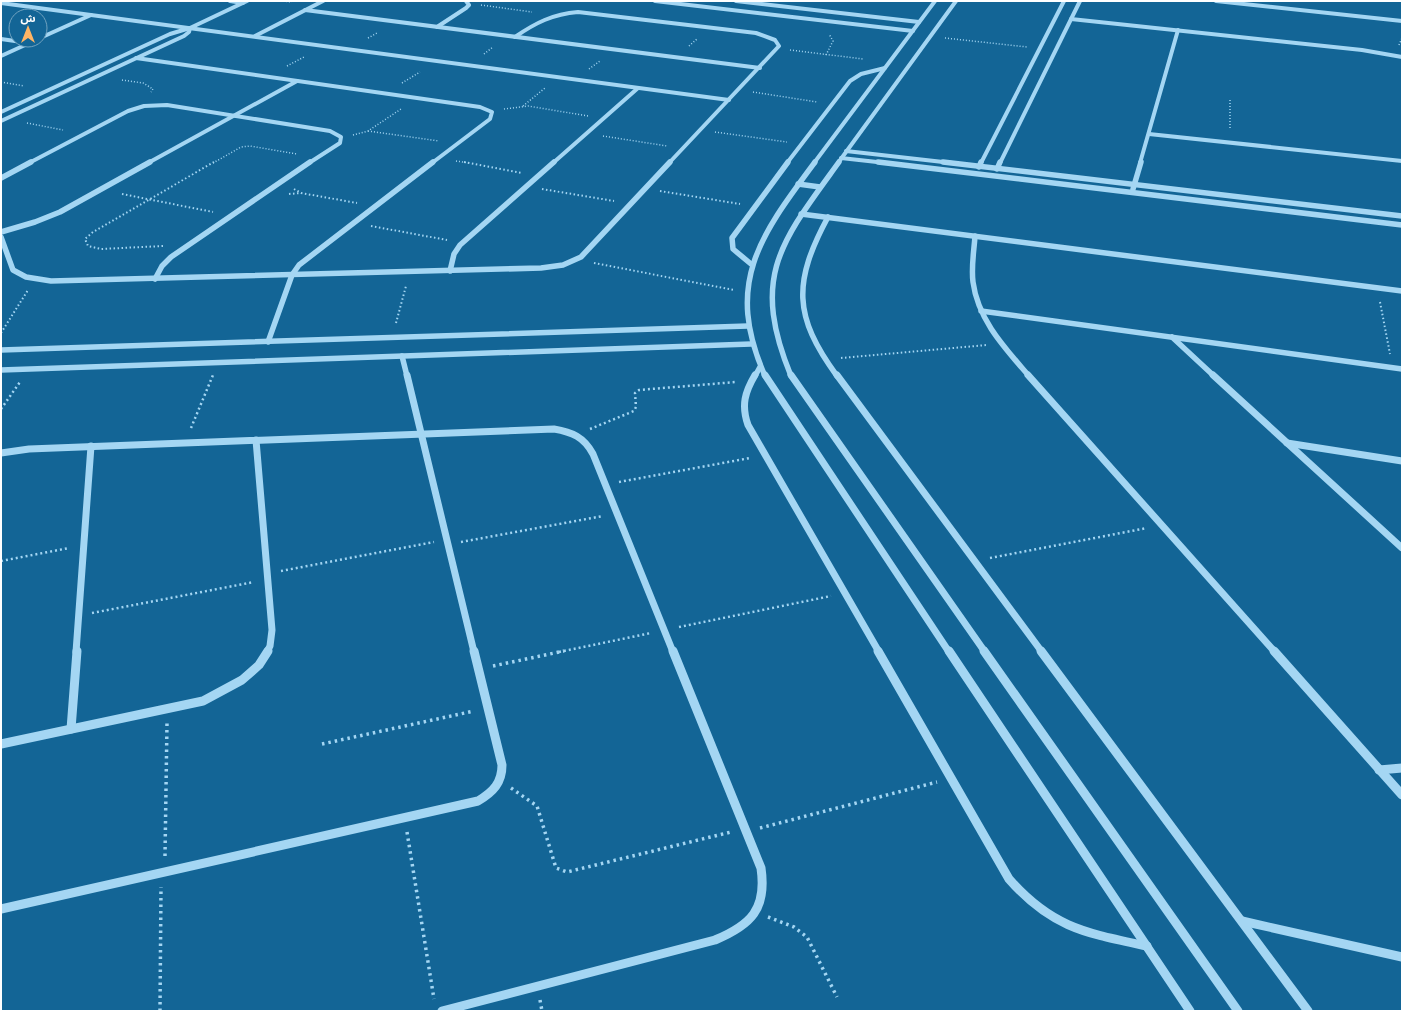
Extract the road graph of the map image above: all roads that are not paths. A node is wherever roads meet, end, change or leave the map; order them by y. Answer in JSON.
{"nodes":[{"id":1,"x":230,"y":1,"type":"edge"},
{"id":2,"x":323,"y":1,"type":"edge"},
{"id":3,"x":655,"y":1,"type":"edge"},
{"id":4,"x":736,"y":1,"type":"edge"},
{"id":5,"x":935,"y":1,"type":"edge"},
{"id":6,"x":956,"y":1,"type":"edge"},
{"id":7,"x":1064,"y":1,"type":"edge"},
{"id":8,"x":1080,"y":1,"type":"edge"},
{"id":9,"x":1216,"y":1,"type":"edge"},
{"id":10,"x":245,"y":2,"type":"edge"},
{"id":11,"x":467,"y":2,"type":"edge"},
{"id":12,"x":668,"y":2,"type":"edge"},
{"id":13,"x":1,"y":3,"type":"edge"},
{"id":14,"x":305,"y":10,"type":"junction"},
{"id":15,"x":92,"y":15,"type":"junction"},
{"id":16,"x":1071,"y":19,"type":"junction"},
{"id":17,"x":1402,"y":21,"type":"edge"},
{"id":18,"x":920,"y":22,"type":"junction"},
{"id":19,"x":437,"y":27,"type":"junction"},
{"id":20,"x":190,"y":28,"type":"junction"},
{"id":21,"x":1178,"y":30,"type":"junction"},
{"id":22,"x":913,"y":31,"type":"junction"},
{"id":23,"x":48,"y":34,"type":"edge"},
{"id":24,"x":255,"y":36,"type":"junction"},
{"id":25,"x":512,"y":36,"type":"junction"},
{"id":26,"x":18,"y":48,"type":"edge"},
{"id":27,"x":1,"y":56,"type":"edge"},
{"id":28,"x":1402,"y":57,"type":"edge"},
{"id":29,"x":136,"y":58,"type":"junction"},
{"id":30,"x":887,"y":65,"type":"junction"},
{"id":31,"x":760,"y":68,"type":"junction"},
{"id":32,"x":297,"y":81,"type":"junction"},
{"id":33,"x":638,"y":88,"type":"junction"},
{"id":34,"x":729,"y":100,"type":"junction"},
{"id":35,"x":1,"y":112,"type":"edge"},
{"id":36,"x":233,"y":116,"type":"junction"},
{"id":37,"x":3,"y":120,"type":"edge"},
{"id":38,"x":1149,"y":134,"type":"junction"},
{"id":39,"x":846,"y":151,"type":"junction"},
{"id":40,"x":841,"y":158,"type":"junction"},
{"id":41,"x":1402,"y":161,"type":"edge"},
{"id":42,"x":979,"y":167,"type":"junction"},
{"id":43,"x":997,"y":169,"type":"junction"},
{"id":44,"x":1,"y":178,"type":"edge"},
{"id":45,"x":798,"y":184,"type":"junction"},
{"id":46,"x":1134,"y":185,"type":"junction"},
{"id":47,"x":820,"y":187,"type":"junction"},
{"id":48,"x":1132,"y":193,"type":"junction"},
{"id":49,"x":801,"y":214,"type":"junction"},
{"id":50,"x":1402,"y":216,"type":"edge"},
{"id":51,"x":828,"y":218,"type":"junction"},
{"id":52,"x":1402,"y":225,"type":"edge"},
{"id":53,"x":1,"y":232,"type":"edge"},
{"id":54,"x":975,"y":236,"type":"junction"},
{"id":55,"x":1,"y":237,"type":"edge"},
{"id":56,"x":751,"y":264,"type":"junction"},
{"id":57,"x":450,"y":271,"type":"junction"},
{"id":58,"x":292,"y":275,"type":"junction"},
{"id":59,"x":155,"y":279,"type":"junction"},
{"id":60,"x":1402,"y":291,"type":"edge"},
{"id":61,"x":981,"y":311,"type":"junction"},
{"id":62,"x":748,"y":326,"type":"junction"},
{"id":63,"x":1172,"y":337,"type":"junction"},
{"id":64,"x":268,"y":342,"type":"junction"},
{"id":65,"x":751,"y":344,"type":"junction"},
{"id":66,"x":1,"y":350,"type":"edge"},
{"id":67,"x":402,"y":356,"type":"junction"},
{"id":68,"x":760,"y":367,"type":"junction"},
{"id":69,"x":1402,"y":369,"type":"edge"},
{"id":70,"x":1,"y":370,"type":"edge"},
{"id":71,"x":421,"y":434,"type":"junction"},
{"id":72,"x":256,"y":440,"type":"junction"},
{"id":73,"x":1287,"y":444,"type":"junction"},
{"id":74,"x":91,"y":446,"type":"junction"},
{"id":75,"x":1,"y":453,"type":"edge"},
{"id":76,"x":1402,"y":461,"type":"edge"},
{"id":77,"x":1402,"y":548,"type":"edge"},
{"id":78,"x":71,"y":729,"type":"junction"},
{"id":79,"x":1,"y":744,"type":"edge"},
{"id":80,"x":1402,"y":768,"type":"edge"},
{"id":81,"x":1379,"y":770,"type":"junction"},
{"id":82,"x":1402,"y":795,"type":"edge"},
{"id":83,"x":1,"y":909,"type":"edge"},
{"id":84,"x":1242,"y":921,"type":"junction"},
{"id":85,"x":1147,"y":946,"type":"junction"},
{"id":86,"x":1402,"y":957,"type":"edge"},
{"id":87,"x":442,"y":1011,"type":"edge"},
{"id":88,"x":1190,"y":1011,"type":"edge"},
{"id":89,"x":1238,"y":1011,"type":"edge"},
{"id":90,"x":1308,"y":1011,"type":"edge"}],
"edges":[{"from":1,"to":10,"type":"street"},
{"from":2,"to":14,"type":"street"},
{"from":3,"to":12,"type":"street"},
{"from":4,"to":18,"type":"street"},
{"from":5,"to":18,"type":"street"},
{"from":6,"to":39,"type":"street"},
{"from":7,"to":42,"type":"street"},
{"from":8,"to":16,"type":"street"},
{"from":9,"to":17,"type":"street"},
{"from":10,"to":20,"type":"street"},
{"from":11,"to":19,"type":"street"},
{"from":12,"to":22,"type":"street"},
{"from":13,"to":15,"type":"street"},
{"from":14,"to":19,"type":"street"},
{"from":14,"to":24,"type":"street"},
{"from":15,"to":20,"type":"street"},
{"from":15,"to":23,"type":"street"},
{"from":16,"to":21,"type":"street"},
{"from":16,"to":43,"type":"street"},
{"from":18,"to":22,"type":"street"},
{"from":19,"to":25,"type":"street"},
{"from":20,"to":24,"type":"street"},
{"from":20,"to":29,"type":"street"},
{"from":20,"to":35,"type":"street"},
{"from":21,"to":28,"type":"street"},
{"from":21,"to":38,"type":"street"},
{"from":22,"to":30,"type":"street"},
{"from":24,"to":33,"type":"street"},
{"from":25,"to":31,"type":"street"},
{"from":25,"to":31,"type":"street"},
{"from":26,"to":27,"type":"street"},
{"from":29,"to":32,"type":"street"},
{"from":29,"to":37,"type":"street"},
{"from":30,"to":45,"type":"street"},
{"from":30,"to":56,"type":"street"},
{"from":31,"to":34,"type":"street"},
{"from":32,"to":36,"type":"street"},
{"from":32,"to":58,"type":"street"},
{"from":33,"to":34,"type":"street"},
{"from":33,"to":57,"type":"street"},
{"from":34,"to":57,"type":"street"},
{"from":36,"to":44,"type":"street"},
{"from":36,"to":53,"type":"street"},
{"from":36,"to":59,"type":"street"},
{"from":38,"to":41,"type":"street"},
{"from":38,"to":46,"type":"street"},
{"from":39,"to":40,"type":"street"},
{"from":39,"to":42,"type":"street"},
{"from":40,"to":47,"type":"street"},
{"from":40,"to":48,"type":"street"},
{"from":42,"to":43,"type":"street"},
{"from":43,"to":46,"type":"street"},
{"from":45,"to":47,"type":"street"},
{"from":45,"to":56,"type":"street"},
{"from":46,"to":48,"type":"street"},
{"from":46,"to":50,"type":"street"},
{"from":47,"to":49,"type":"street"},
{"from":48,"to":52,"type":"street"},
{"from":49,"to":51,"type":"street"},
{"from":49,"to":89,"type":"street"},
{"from":51,"to":54,"type":"street"},
{"from":51,"to":84,"type":"street"},
{"from":54,"to":60,"type":"street"},
{"from":54,"to":61,"type":"street"},
{"from":55,"to":59,"type":"street"},
{"from":56,"to":62,"type":"street"},
{"from":57,"to":58,"type":"street"},
{"from":58,"to":59,"type":"street"},
{"from":58,"to":64,"type":"street"},
{"from":61,"to":63,"type":"street"},
{"from":61,"to":81,"type":"street"},
{"from":62,"to":64,"type":"street"},
{"from":62,"to":65,"type":"street"},
{"from":63,"to":69,"type":"street"},
{"from":63,"to":73,"type":"street"},
{"from":64,"to":66,"type":"street"},
{"from":65,"to":67,"type":"street"},
{"from":65,"to":68,"type":"street"},
{"from":67,"to":70,"type":"street"},
{"from":67,"to":71,"type":"street"},
{"from":68,"to":85,"type":"street"},
{"from":68,"to":85,"type":"street"},
{"from":71,"to":72,"type":"street"},
{"from":71,"to":83,"type":"street"},
{"from":71,"to":87,"type":"street"},
{"from":72,"to":74,"type":"street"},
{"from":72,"to":78,"type":"street"},
{"from":73,"to":76,"type":"street"},
{"from":73,"to":77,"type":"street"},
{"from":74,"to":75,"type":"street"},
{"from":74,"to":78,"type":"street"},
{"from":78,"to":79,"type":"street"},
{"from":80,"to":81,"type":"street"},
{"from":81,"to":82,"type":"street"},
{"from":84,"to":86,"type":"street"},
{"from":84,"to":90,"type":"street"},
{"from":85,"to":88,"type":"street"}]}
